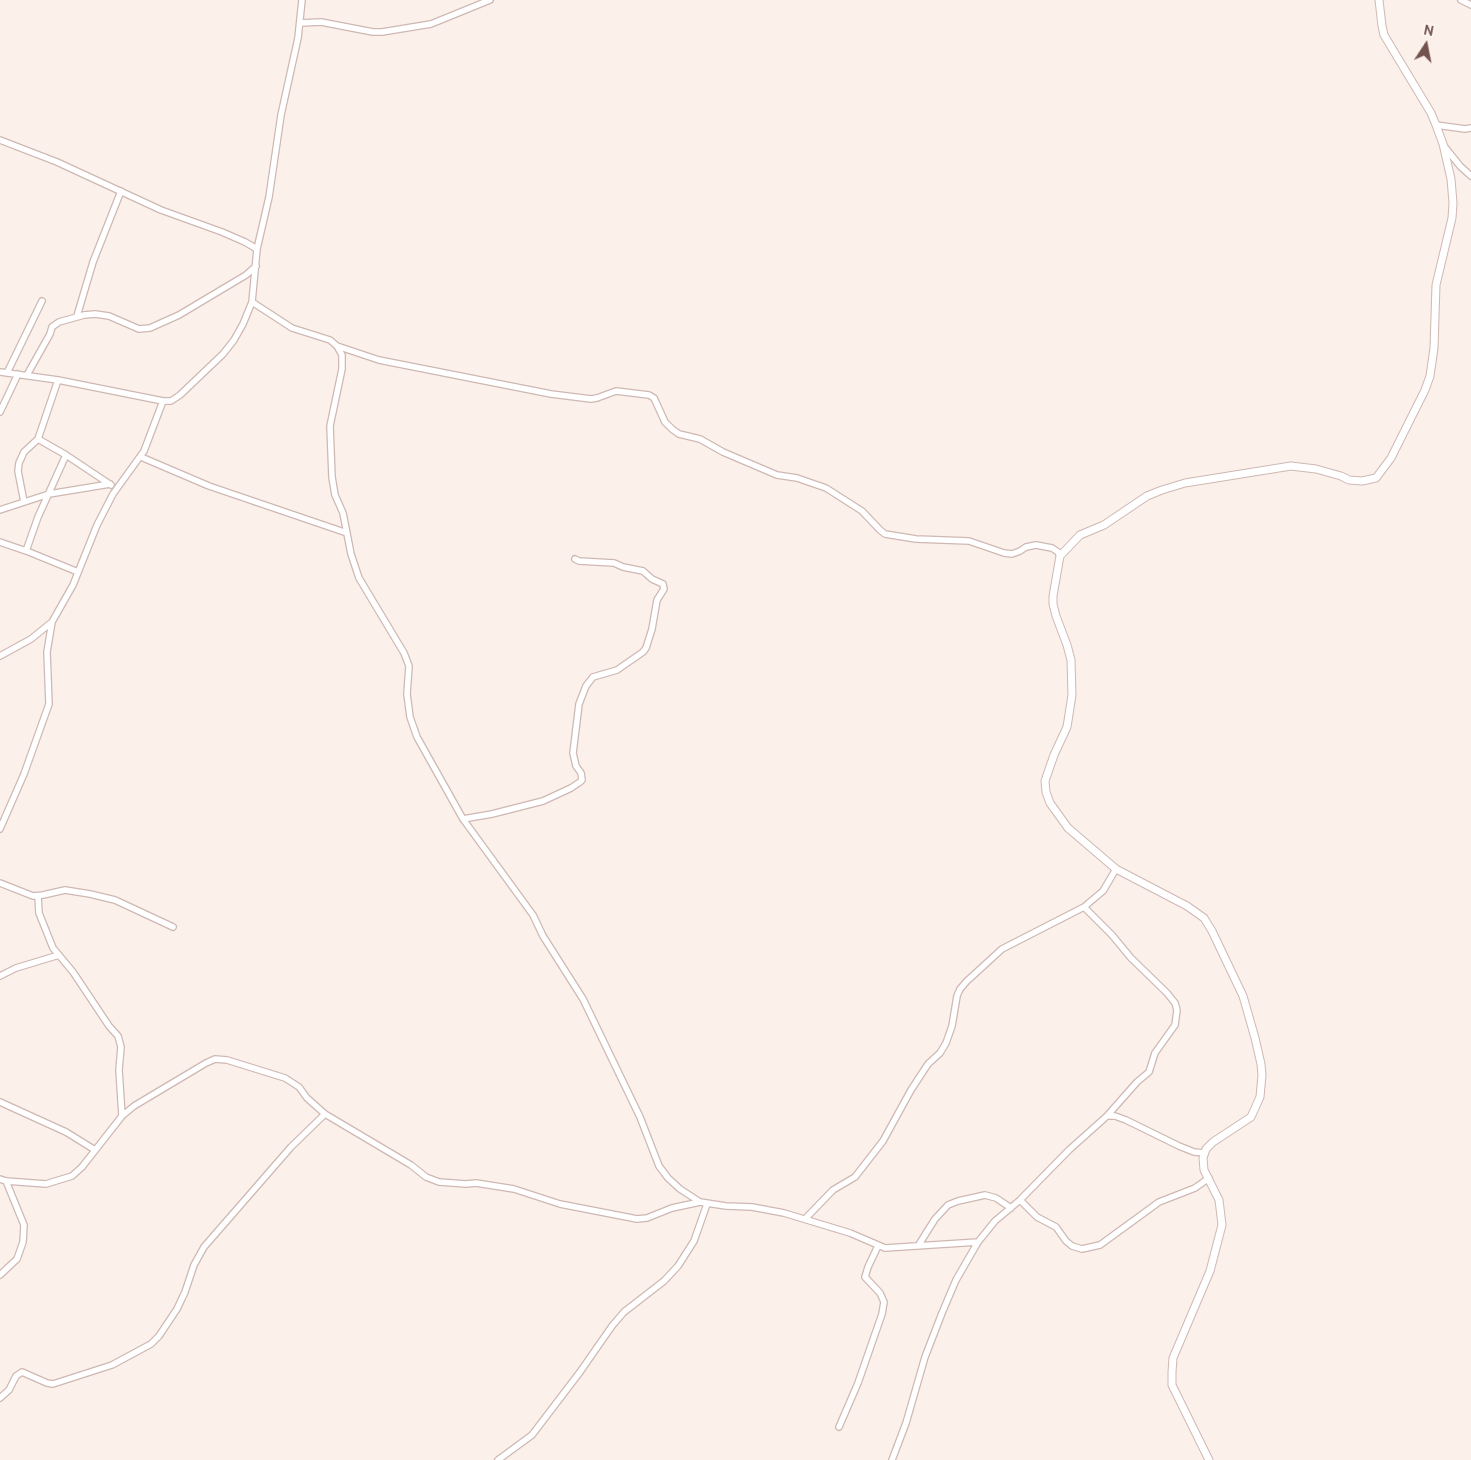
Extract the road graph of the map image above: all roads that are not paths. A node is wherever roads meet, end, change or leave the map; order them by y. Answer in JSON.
{"nodes":[{"id":1,"x":302,"y":0,"type":"edge"},
{"id":2,"x":490,"y":0,"type":"edge"},
{"id":3,"x":1379,"y":0,"type":"edge"},
{"id":4,"x":1461,"y":0,"type":"edge"},
{"id":5,"x":1471,"y":5,"type":"edge"},
{"id":6,"x":301,"y":23,"type":"junction"},
{"id":7,"x":1436,"y":125,"type":"junction"},
{"id":8,"x":1471,"y":128,"type":"edge"},
{"id":9,"x":0,"y":140,"type":"edge"},
{"id":10,"x":1443,"y":144,"type":"junction"},
{"id":11,"x":1471,"y":176,"type":"edge"},
{"id":12,"x":121,"y":192,"type":"junction"},
{"id":13,"x":257,"y":249,"type":"junction"},
{"id":14,"x":256,"y":266,"type":"junction"},
{"id":15,"x":42,"y":301,"type":"dead end"},
{"id":16,"x":252,"y":302,"type":"junction"},
{"id":17,"x":77,"y":316,"type":"junction"},
{"id":18,"x":337,"y":346,"type":"junction"},
{"id":19,"x":0,"y":372,"type":"edge"},
{"id":20,"x":8,"y":373,"type":"junction"},
{"id":21,"x":18,"y":374,"type":"junction"},
{"id":22,"x":27,"y":375,"type":"junction"},
{"id":23,"x":58,"y":380,"type":"junction"},
{"id":24,"x":162,"y":401,"type":"junction"},
{"id":25,"x":0,"y":412,"type":"edge"},
{"id":26,"x":38,"y":439,"type":"junction"},
{"id":27,"x":66,"y":455,"type":"junction"},
{"id":28,"x":141,"y":457,"type":"junction"},
{"id":29,"x":110,"y":484,"type":"junction"},
{"id":30,"x":117,"y":488,"type":"junction"},
{"id":31,"x":49,"y":494,"type":"junction"},
{"id":32,"x":24,"y":502,"type":"junction"},
{"id":33,"x":0,"y":510,"type":"edge"},
{"id":34,"x":347,"y":533,"type":"junction"},
{"id":35,"x":0,"y":542,"type":"edge"},
{"id":36,"x":26,"y":551,"type":"junction"},
{"id":37,"x":1060,"y":556,"type":"junction"},
{"id":38,"x":575,"y":558,"type":"dead end"},
{"id":39,"x":78,"y":572,"type":"junction"},
{"id":40,"x":52,"y":622,"type":"junction"},
{"id":41,"x":0,"y":656,"type":"edge"},
{"id":42,"x":463,"y":819,"type":"junction"},
{"id":43,"x":0,"y":829,"type":"edge"},
{"id":44,"x":1116,"y":869,"type":"junction"},
{"id":45,"x":0,"y":883,"type":"edge"},
{"id":46,"x":38,"y":896,"type":"junction"},
{"id":47,"x":1084,"y":907,"type":"junction"},
{"id":48,"x":173,"y":927,"type":"dead end"},
{"id":49,"x":59,"y":955,"type":"junction"},
{"id":50,"x":0,"y":976,"type":"edge"},
{"id":51,"x":0,"y":1102,"type":"edge"},
{"id":52,"x":325,"y":1114,"type":"junction"},
{"id":53,"x":122,"y":1116,"type":"junction"},
{"id":54,"x":1107,"y":1116,"type":"junction"},
{"id":55,"x":95,"y":1150,"type":"junction"},
{"id":56,"x":1205,"y":1153,"type":"junction"},
{"id":57,"x":1209,"y":1178,"type":"junction"},
{"id":58,"x":3,"y":1180,"type":"edge"},
{"id":59,"x":1020,"y":1200,"type":"junction"},
{"id":60,"x":704,"y":1203,"type":"junction"},
{"id":61,"x":1011,"y":1208,"type":"junction"},
{"id":62,"x":805,"y":1219,"type":"junction"},
{"id":63,"x":978,"y":1242,"type":"junction"},
{"id":64,"x":878,"y":1246,"type":"junction"},
{"id":65,"x":918,"y":1246,"type":"junction"},
{"id":66,"x":0,"y":1275,"type":"edge"},
{"id":67,"x":0,"y":1398,"type":"edge"},
{"id":68,"x":839,"y":1426,"type":"dead end"},
{"id":69,"x":498,"y":1460,"type":"edge"},
{"id":70,"x":892,"y":1460,"type":"edge"},
{"id":71,"x":1209,"y":1460,"type":"edge"}],
"edges":[{"from":1,"to":6,"type":"street"},
{"from":2,"to":6,"type":"street"},
{"from":3,"to":7,"type":"street"},
{"from":4,"to":5,"type":"street"},
{"from":6,"to":13,"type":"street"},
{"from":7,"to":8,"type":"street"},
{"from":7,"to":10,"type":"street"},
{"from":9,"to":12,"type":"street"},
{"from":10,"to":11,"type":"street"},
{"from":10,"to":37,"type":"street"},
{"from":12,"to":13,"type":"street"},
{"from":12,"to":17,"type":"street"},
{"from":13,"to":14,"type":"street"},
{"from":14,"to":16,"type":"street"},
{"from":14,"to":17,"type":"street"},
{"from":15,"to":20,"type":"street"},
{"from":16,"to":18,"type":"street"},
{"from":16,"to":24,"type":"street"},
{"from":17,"to":22,"type":"street"},
{"from":18,"to":34,"type":"street"},
{"from":18,"to":37,"type":"street"},
{"from":19,"to":20,"type":"street"},
{"from":20,"to":21,"type":"street"},
{"from":21,"to":22,"type":"street"},
{"from":21,"to":25,"type":"street"},
{"from":22,"to":23,"type":"street"},
{"from":23,"to":24,"type":"street"},
{"from":23,"to":26,"type":"street"},
{"from":24,"to":28,"type":"street"},
{"from":26,"to":27,"type":"street"},
{"from":26,"to":32,"type":"street"},
{"from":27,"to":29,"type":"street"},
{"from":27,"to":31,"type":"street"},
{"from":28,"to":30,"type":"street"},
{"from":28,"to":34,"type":"street"},
{"from":29,"to":30,"type":"street"},
{"from":29,"to":31,"type":"street"},
{"from":30,"to":39,"type":"street"},
{"from":31,"to":32,"type":"street"},
{"from":31,"to":36,"type":"street"},
{"from":32,"to":33,"type":"street"},
{"from":34,"to":42,"type":"street"},
{"from":35,"to":36,"type":"street"},
{"from":36,"to":39,"type":"street"},
{"from":37,"to":44,"type":"street"},
{"from":38,"to":42,"type":"street"},
{"from":39,"to":40,"type":"street"},
{"from":40,"to":41,"type":"street"},
{"from":40,"to":43,"type":"street"},
{"from":42,"to":60,"type":"street"},
{"from":44,"to":47,"type":"street"},
{"from":44,"to":56,"type":"street"},
{"from":45,"to":46,"type":"street"},
{"from":46,"to":48,"type":"street"},
{"from":46,"to":49,"type":"street"},
{"from":47,"to":54,"type":"street"},
{"from":47,"to":62,"type":"street"},
{"from":49,"to":50,"type":"street"},
{"from":49,"to":53,"type":"street"},
{"from":51,"to":55,"type":"street"},
{"from":52,"to":53,"type":"street"},
{"from":52,"to":60,"type":"street"},
{"from":52,"to":67,"type":"street"},
{"from":53,"to":55,"type":"street"},
{"from":54,"to":56,"type":"street"},
{"from":54,"to":59,"type":"street"},
{"from":55,"to":58,"type":"street"},
{"from":56,"to":57,"type":"street"},
{"from":57,"to":59,"type":"street"},
{"from":57,"to":71,"type":"street"},
{"from":58,"to":66,"type":"street"},
{"from":59,"to":61,"type":"street"},
{"from":60,"to":62,"type":"street"},
{"from":60,"to":69,"type":"street"},
{"from":61,"to":63,"type":"street"},
{"from":61,"to":65,"type":"street"},
{"from":62,"to":64,"type":"street"},
{"from":63,"to":65,"type":"street"},
{"from":63,"to":70,"type":"street"},
{"from":64,"to":65,"type":"street"},
{"from":64,"to":68,"type":"street"}]}
